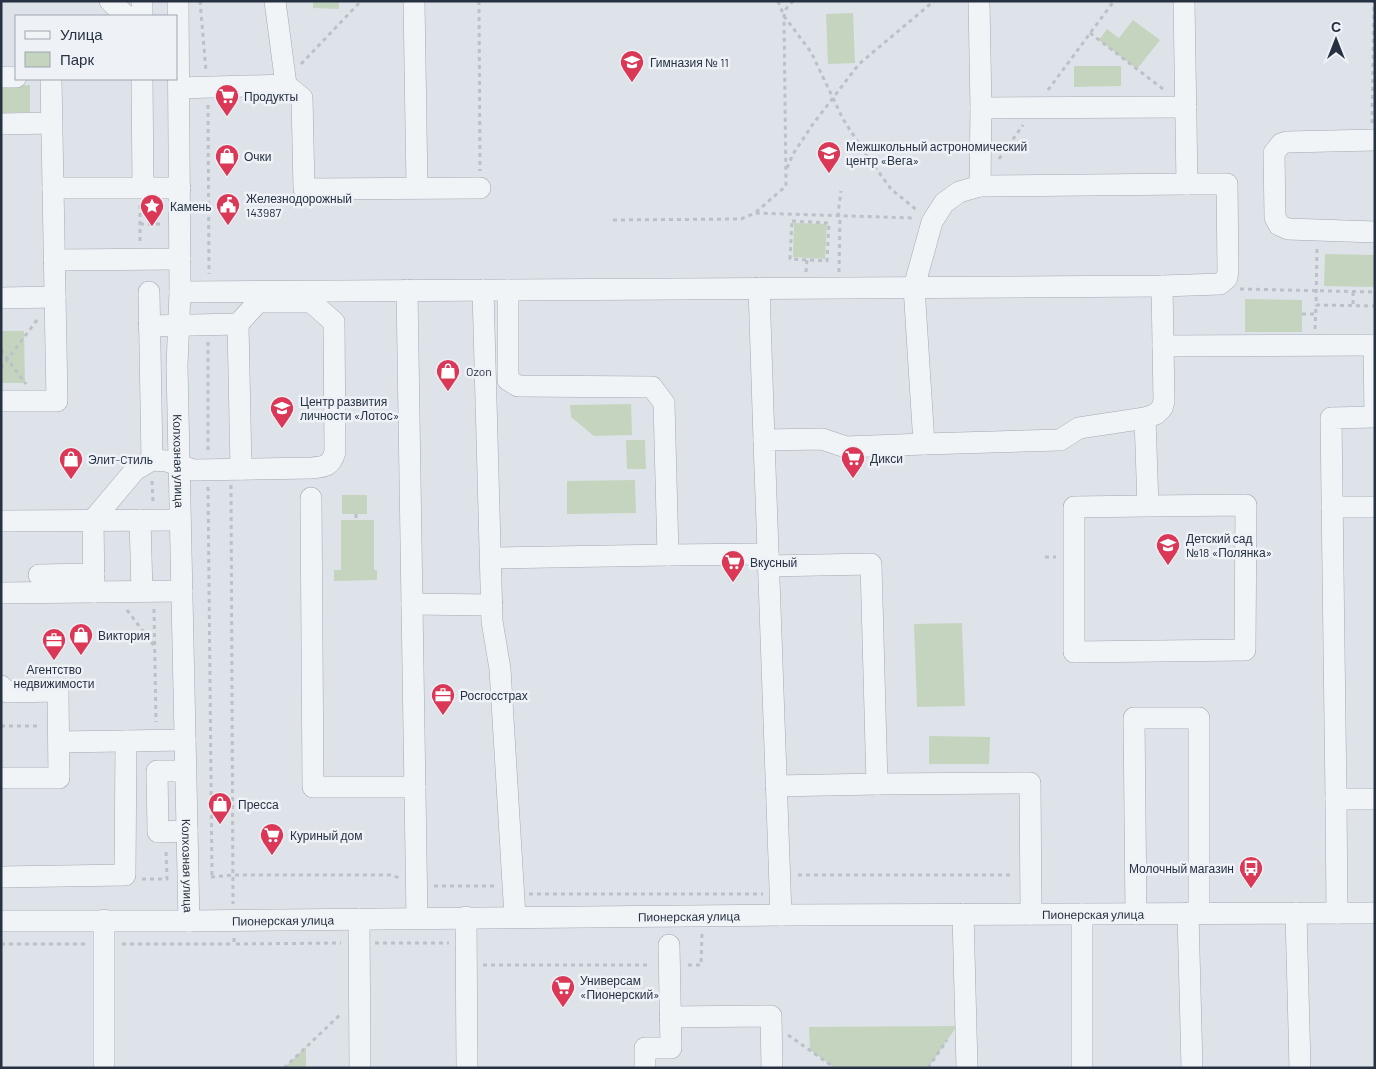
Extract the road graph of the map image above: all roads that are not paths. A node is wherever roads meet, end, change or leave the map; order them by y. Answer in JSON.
{"nodes":[{"id":1,"x":110,"y":1,"type":"edge"},
{"id":2,"x":142,"y":1,"type":"edge"},
{"id":3,"x":178,"y":1,"type":"edge"},
{"id":4,"x":275,"y":1,"type":"edge"},
{"id":5,"x":414,"y":1,"type":"edge"},
{"id":6,"x":979,"y":1,"type":"edge"},
{"id":7,"x":1184,"y":1,"type":"edge"},
{"id":8,"x":125,"y":15,"type":"edge"},
{"id":9,"x":142,"y":15,"type":"edge"},
{"id":10,"x":1,"y":77,"type":"edge"},
{"id":11,"x":15,"y":77,"type":"edge"},
{"id":12,"x":50,"y":80,"type":"edge"},
{"id":13,"x":142,"y":80,"type":"edge"},
{"id":14,"x":286,"y":85,"type":"junction"},
{"id":15,"x":179,"y":88,"type":"junction"},
{"id":16,"x":1186,"y":107,"type":"junction"},
{"id":17,"x":981,"y":108,"type":"junction"},
{"id":18,"x":51,"y":123,"type":"junction"},
{"id":19,"x":1,"y":124,"type":"edge"},
{"id":20,"x":1373,"y":140,"type":"edge"},
{"id":21,"x":1187,"y":184,"type":"junction"},
{"id":22,"x":980,"y":186,"type":"junction"},
{"id":23,"x":53,"y":188,"type":"junction"},
{"id":24,"x":143,"y":188,"type":"junction"},
{"id":25,"x":180,"y":188,"type":"junction"},
{"id":26,"x":417,"y":188,"type":"junction"},
{"id":27,"x":480,"y":188,"type":"road end"},
{"id":28,"x":1375,"y":232,"type":"edge"},
{"id":29,"x":180,"y":259,"type":"junction"},
{"id":30,"x":54,"y":260,"type":"junction"},
{"id":31,"x":1162,"y":286,"type":"junction"},
{"id":32,"x":914,"y":287,"type":"junction"},
{"id":33,"x":759,"y":288,"type":"junction"},
{"id":34,"x":407,"y":290,"type":"junction"},
{"id":35,"x":483,"y":290,"type":"junction"},
{"id":36,"x":508,"y":290,"type":"junction"},
{"id":37,"x":149,"y":292,"type":"dead end"},
{"id":38,"x":180,"y":292,"type":"junction"},
{"id":39,"x":280,"y":296,"type":"junction"},
{"id":40,"x":55,"y":297,"type":"junction"},
{"id":41,"x":1,"y":298,"type":"edge"},
{"id":42,"x":238,"y":324,"type":"junction"},
{"id":43,"x":178,"y":325,"type":"junction"},
{"id":44,"x":150,"y":326,"type":"junction"},
{"id":45,"x":1374,"y":345,"type":"edge"},
{"id":46,"x":1163,"y":346,"type":"junction"},
{"id":47,"x":1,"y":401,"type":"edge"},
{"id":48,"x":1374,"y":417,"type":"edge"},
{"id":49,"x":1145,"y":418,"type":"junction"},
{"id":50,"x":764,"y":440,"type":"junction"},
{"id":51,"x":924,"y":444,"type":"junction"},
{"id":52,"x":152,"y":460,"type":"junction"},
{"id":53,"x":179,"y":465,"type":"junction"},
{"id":54,"x":236,"y":470,"type":"junction"},
{"id":55,"x":311,"y":498,"type":"dead end"},
{"id":56,"x":1148,"y":506,"type":"junction"},
{"id":57,"x":1332,"y":507,"type":"junction"},
{"id":58,"x":1375,"y":507,"type":"edge"},
{"id":59,"x":93,"y":520,"type":"junction"},
{"id":60,"x":147,"y":520,"type":"junction"},
{"id":61,"x":180,"y":520,"type":"junction"},
{"id":62,"x":1,"y":521,"type":"edge"},
{"id":63,"x":668,"y":555,"type":"junction"},
{"id":64,"x":491,"y":558,"type":"junction"},
{"id":65,"x":768,"y":560,"type":"junction"},
{"id":66,"x":39,"y":575,"type":"dead end"},
{"id":67,"x":100,"y":586,"type":"junction"},
{"id":68,"x":148,"y":591,"type":"junction"},
{"id":69,"x":182,"y":591,"type":"junction"},
{"id":70,"x":1,"y":593,"type":"edge"},
{"id":71,"x":412,"y":604,"type":"junction"},
{"id":72,"x":492,"y":605,"type":"junction"},
{"id":73,"x":1,"y":686,"type":"edge"},
{"id":74,"x":54,"y":734,"type":"junction"},
{"id":75,"x":185,"y":740,"type":"junction"},
{"id":76,"x":126,"y":741,"type":"junction"},
{"id":77,"x":186,"y":770,"type":"junction"},
{"id":78,"x":1,"y":778,"type":"edge"},
{"id":79,"x":877,"y":784,"type":"junction"},
{"id":80,"x":415,"y":786,"type":"junction"},
{"id":81,"x":776,"y":786,"type":"junction"},
{"id":82,"x":1336,"y":799,"type":"junction"},
{"id":83,"x":1375,"y":799,"type":"edge"},
{"id":84,"x":187,"y":831,"type":"junction"},
{"id":85,"x":1,"y":877,"type":"edge"},
{"id":86,"x":1296,"y":913,"type":"junction"},
{"id":87,"x":1337,"y":913,"type":"junction"},
{"id":88,"x":1375,"y":913,"type":"edge"},
{"id":89,"x":963,"y":914,"type":"junction"},
{"id":90,"x":1031,"y":914,"type":"junction"},
{"id":91,"x":1082,"y":914,"type":"junction"},
{"id":92,"x":1136,"y":914,"type":"junction"},
{"id":93,"x":1194,"y":914,"type":"junction"},
{"id":94,"x":781,"y":915,"type":"junction"},
{"id":95,"x":515,"y":917,"type":"junction"},
{"id":96,"x":417,"y":918,"type":"junction"},
{"id":97,"x":466,"y":918,"type":"junction"},
{"id":98,"x":359,"y":919,"type":"junction"},
{"id":99,"x":104,"y":920,"type":"junction"},
{"id":100,"x":1,"y":921,"type":"edge"},
{"id":101,"x":189,"y":922,"type":"junction"},
{"id":102,"x":669,"y":955,"type":"road end"},
{"id":103,"x":670,"y":1017,"type":"junction"},
{"id":104,"x":104,"y":1068,"type":"edge"},
{"id":105,"x":360,"y":1068,"type":"edge"},
{"id":106,"x":467,"y":1068,"type":"edge"},
{"id":107,"x":645,"y":1068,"type":"edge"},
{"id":108,"x":772,"y":1068,"type":"edge"},
{"id":109,"x":966,"y":1068,"type":"edge"},
{"id":110,"x":1082,"y":1068,"type":"edge"},
{"id":111,"x":1192,"y":1068,"type":"edge"},
{"id":112,"x":1300,"y":1068,"type":"edge"}],
"edges":[{"from":1,"to":8,"type":"street"},
{"from":2,"to":9,"type":"street"},
{"from":3,"to":15,"type":"street","name":"Колхозная улица"},
{"from":4,"to":14,"type":"street"},
{"from":5,"to":26,"type":"street"},
{"from":6,"to":17,"type":"street"},
{"from":7,"to":16,"type":"street"},
{"from":10,"to":11,"type":"street"},
{"from":12,"to":18,"type":"street"},
{"from":13,"to":24,"type":"street"},
{"from":14,"to":15,"type":"street"},
{"from":14,"to":26,"type":"street"},
{"from":15,"to":25,"type":"street","name":"Колхозная улица"},
{"from":16,"to":17,"type":"street"},
{"from":16,"to":21,"type":"street"},
{"from":17,"to":22,"type":"street"},
{"from":18,"to":19,"type":"street"},
{"from":18,"to":23,"type":"street"},
{"from":20,"to":28,"type":"street"},
{"from":21,"to":22,"type":"street"},
{"from":21,"to":31,"type":"street"},
{"from":22,"to":32,"type":"street"},
{"from":23,"to":24,"type":"street"},
{"from":23,"to":30,"type":"street"},
{"from":24,"to":25,"type":"street"},
{"from":25,"to":29,"type":"street","name":"Колхозная улица"},
{"from":26,"to":27,"type":"street"},
{"from":29,"to":30,"type":"street"},
{"from":29,"to":38,"type":"street","name":"Колхозная улица"},
{"from":30,"to":40,"type":"street"},
{"from":31,"to":32,"type":"street"},
{"from":31,"to":46,"type":"street"},
{"from":32,"to":33,"type":"street"},
{"from":32,"to":51,"type":"street"},
{"from":33,"to":36,"type":"street"},
{"from":33,"to":50,"type":"street"},
{"from":34,"to":35,"type":"street"},
{"from":34,"to":39,"type":"street"},
{"from":34,"to":71,"type":"street"},
{"from":35,"to":36,"type":"street"},
{"from":35,"to":64,"type":"street"},
{"from":36,"to":63,"type":"street"},
{"from":37,"to":44,"type":"street"},
{"from":38,"to":39,"type":"street"},
{"from":38,"to":43,"type":"street","name":"Колхозная улица"},
{"from":39,"to":42,"type":"street"},
{"from":39,"to":54,"type":"street"},
{"from":40,"to":41,"type":"street"},
{"from":40,"to":47,"type":"street"},
{"from":42,"to":43,"type":"street"},
{"from":42,"to":54,"type":"street"},
{"from":43,"to":44,"type":"street"},
{"from":43,"to":53,"type":"street","name":"Колхозная улица"},
{"from":44,"to":52,"type":"street"},
{"from":45,"to":46,"type":"street"},
{"from":45,"to":48,"type":"street"},
{"from":46,"to":49,"type":"street"},
{"from":48,"to":57,"type":"street"},
{"from":49,"to":51,"type":"street"},
{"from":49,"to":56,"type":"street"},
{"from":50,"to":51,"type":"street"},
{"from":50,"to":65,"type":"street"},
{"from":52,"to":53,"type":"street"},
{"from":52,"to":59,"type":"street"},
{"from":53,"to":54,"type":"street"},
{"from":53,"to":61,"type":"street","name":"Колхозная улица"},
{"from":55,"to":80,"type":"street"},
{"from":56,"to":56,"type":"street"},
{"from":57,"to":58,"type":"street"},
{"from":57,"to":82,"type":"street"},
{"from":59,"to":60,"type":"street"},
{"from":59,"to":62,"type":"street"},
{"from":59,"to":67,"type":"street"},
{"from":60,"to":61,"type":"street"},
{"from":60,"to":68,"type":"street"},
{"from":61,"to":69,"type":"street","name":"Колхозная улица"},
{"from":63,"to":64,"type":"street"},
{"from":63,"to":65,"type":"street"},
{"from":64,"to":72,"type":"street"},
{"from":65,"to":79,"type":"street"},
{"from":65,"to":81,"type":"street"},
{"from":66,"to":67,"type":"street"},
{"from":67,"to":68,"type":"street"},
{"from":67,"to":70,"type":"street"},
{"from":68,"to":69,"type":"street"},
{"from":69,"to":75,"type":"street","name":"Колхозная улица"},
{"from":71,"to":72,"type":"street"},
{"from":71,"to":80,"type":"street"},
{"from":72,"to":95,"type":"street"},
{"from":73,"to":74,"type":"street"},
{"from":74,"to":76,"type":"street"},
{"from":74,"to":78,"type":"street"},
{"from":75,"to":76,"type":"street"},
{"from":75,"to":77,"type":"street","name":"Колхозная улица"},
{"from":76,"to":85,"type":"street"},
{"from":77,"to":84,"type":"street","name":"Колхозная улица"},
{"from":77,"to":84,"type":"street"},
{"from":79,"to":81,"type":"street"},
{"from":79,"to":90,"type":"street"},
{"from":80,"to":96,"type":"street"},
{"from":81,"to":94,"type":"street"},
{"from":82,"to":83,"type":"street"},
{"from":82,"to":87,"type":"street"},
{"from":84,"to":101,"type":"street","name":"Колхозная улица"},
{"from":86,"to":87,"type":"street","name":"Пионерская улица"},
{"from":86,"to":93,"type":"street","name":"Пионерская улица"},
{"from":86,"to":112,"type":"street"},
{"from":87,"to":88,"type":"street","name":"Пионерская улица"},
{"from":89,"to":90,"type":"street","name":"Пионерская улица"},
{"from":89,"to":94,"type":"street","name":"Пионерская улица"},
{"from":89,"to":109,"type":"street"},
{"from":90,"to":91,"type":"street","name":"Пионерская улица"},
{"from":91,"to":92,"type":"street","name":"Пионерская улица"},
{"from":91,"to":110,"type":"street"},
{"from":92,"to":93,"type":"street","name":"Пионерская улица"},
{"from":92,"to":93,"type":"street"},
{"from":93,"to":111,"type":"street"},
{"from":94,"to":95,"type":"street","name":"Пионерская улица"},
{"from":95,"to":97,"type":"street","name":"Пионерская улица"},
{"from":96,"to":97,"type":"street","name":"Пионерская улица"},
{"from":96,"to":98,"type":"street","name":"Пионерская улица"},
{"from":97,"to":106,"type":"street"},
{"from":98,"to":101,"type":"street","name":"Пионерская улица"},
{"from":98,"to":105,"type":"street"},
{"from":99,"to":100,"type":"street","name":"Пионерская улица"},
{"from":99,"to":101,"type":"street","name":"Пионерская улица"},
{"from":99,"to":104,"type":"street"},
{"from":102,"to":103,"type":"street"},
{"from":103,"to":107,"type":"street"},
{"from":103,"to":108,"type":"street"}]}
